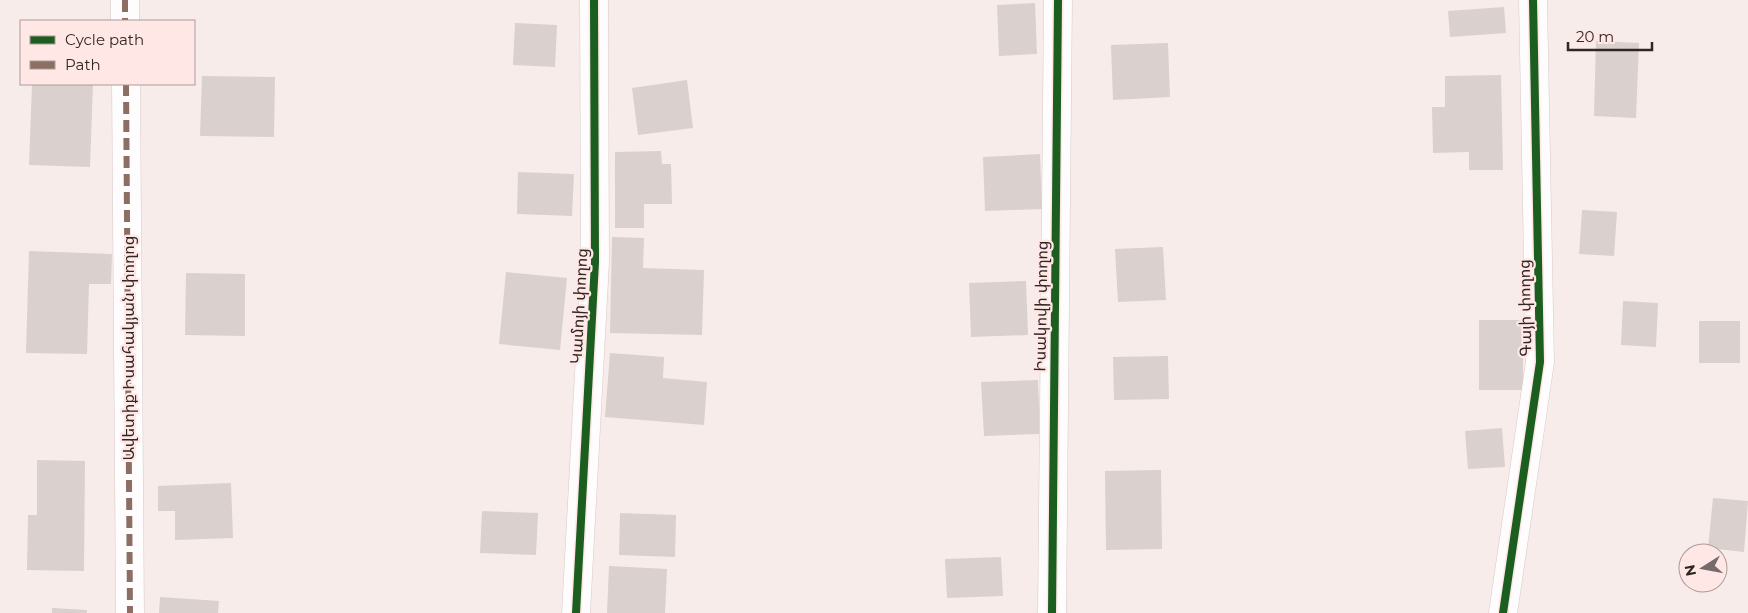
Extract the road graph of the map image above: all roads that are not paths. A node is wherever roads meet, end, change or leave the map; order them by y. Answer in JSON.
{"nodes":[{"id":1,"x":125,"y":0,"type":"edge"},
{"id":2,"x":594,"y":0,"type":"edge"},
{"id":3,"x":1058,"y":0,"type":"edge"},
{"id":4,"x":1533,"y":0,"type":"edge"},
{"id":5,"x":125,"y":20,"type":"edge"},
{"id":6,"x":126,"y":85,"type":"edge"},
{"id":7,"x":130,"y":613,"type":"edge"},
{"id":8,"x":576,"y":613,"type":"edge"},
{"id":9,"x":1052,"y":613,"type":"edge"},
{"id":10,"x":1503,"y":613,"type":"edge"}],
"edges":[{"from":1,"to":5,"type":"street"},
{"from":2,"to":8,"type":"street","name":"Կամոյի փողոց"},
{"from":3,"to":9,"type":"street","name":"Իսակովի փողոց"},
{"from":4,"to":10,"type":"street","name":"Գայի փողոց"},
{"from":6,"to":7,"type":"street","name":"Ավետիք Իսահակյան փողոց"}]}
